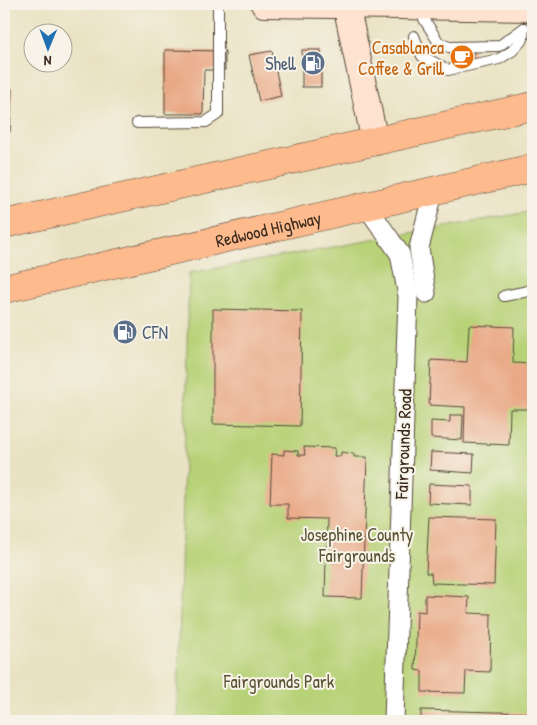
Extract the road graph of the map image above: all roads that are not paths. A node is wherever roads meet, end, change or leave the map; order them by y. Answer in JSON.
{"nodes":[{"id":1,"x":218,"y":4,"type":"edge"},
{"id":2,"x":264,"y":4,"type":"edge"},
{"id":3,"x":346,"y":4,"type":"edge"},
{"id":4,"x":533,"y":8,"type":"edge"},
{"id":5,"x":424,"y":19,"type":"dead end"},
{"id":6,"x":414,"y":36,"type":"dead end"},
{"id":7,"x":533,"y":106,"type":"edge"},
{"id":8,"x":137,"y":123,"type":"dead end"},
{"id":9,"x":375,"y":142,"type":"junction"},
{"id":10,"x":533,"y":168,"type":"edge"},
{"id":11,"x":433,"y":193,"type":"junction"},
{"id":12,"x":368,"y":208,"type":"junction"},
{"id":13,"x":4,"y":224,"type":"edge"},
{"id":14,"x":4,"y":289,"type":"edge"},
{"id":15,"x":533,"y":290,"type":"edge"},
{"id":16,"x":417,"y":294,"type":"junction"},
{"id":17,"x":504,"y":296,"type":"dead end"},
{"id":18,"x":394,"y":721,"type":"edge"}],
"edges":[{"from":1,"to":8,"type":"lane"},
{"from":2,"to":3,"type":"street"},
{"from":3,"to":4,"type":"street"},
{"from":3,"to":9,"type":"street"},
{"from":5,"to":6,"type":"lane"},
{"from":7,"to":9,"type":"highway"},
{"from":9,"to":13,"type":"highway"},
{"from":10,"to":11,"type":"highway","name":"Redwood Highway"},
{"from":11,"to":12,"type":"highway","name":"Redwood Highway"},
{"from":11,"to":16,"type":"street"},
{"from":12,"to":14,"type":"highway","name":"Redwood Highway"},
{"from":12,"to":16,"type":"street","name":"Fairgrounds Road"},
{"from":15,"to":17,"type":"lane"},
{"from":16,"to":18,"type":"street","name":"Fairgrounds Road"}]}
